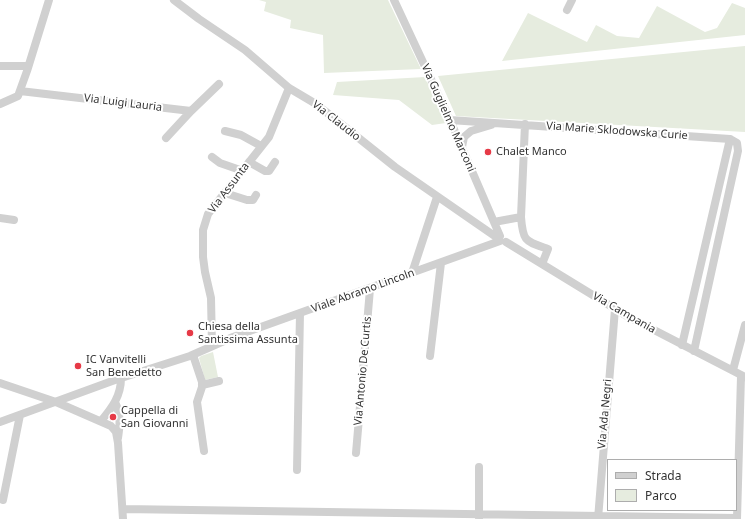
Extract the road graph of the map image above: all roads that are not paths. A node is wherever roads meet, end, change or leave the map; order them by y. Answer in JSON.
{"nodes":[{"id":1,"x":49,"y":0,"type":"edge"},
{"id":2,"x":174,"y":0,"type":"edge"},
{"id":3,"x":394,"y":0,"type":"edge"},
{"id":4,"x":572,"y":0,"type":"edge"},
{"id":5,"x":567,"y":10,"type":"dead end"},
{"id":6,"x":0,"y":66,"type":"edge"},
{"id":7,"x":28,"y":66,"type":"junction"},
{"id":8,"x":219,"y":84,"type":"dead end"},
{"id":9,"x":289,"y":88,"type":"junction"},
{"id":10,"x":20,"y":91,"type":"junction"},
{"id":11,"x":0,"y":104,"type":"edge"},
{"id":12,"x":191,"y":111,"type":"junction"},
{"id":13,"x":450,"y":120,"type":"junction"},
{"id":14,"x":504,"y":123,"type":"junction"},
{"id":15,"x":525,"y":124,"type":"junction"},
{"id":16,"x":225,"y":131,"type":"dead end"},
{"id":17,"x":166,"y":138,"type":"dead end"},
{"id":18,"x":730,"y":138,"type":"junction"},
{"id":19,"x":261,"y":146,"type":"junction"},
{"id":20,"x":462,"y":147,"type":"junction"},
{"id":21,"x":212,"y":157,"type":"dead end"},
{"id":22,"x":249,"y":162,"type":"junction"},
{"id":23,"x":275,"y":162,"type":"dead end"},
{"id":24,"x":242,"y":171,"type":"junction"},
{"id":25,"x":225,"y":193,"type":"junction"},
{"id":26,"x":256,"y":195,"type":"dead end"},
{"id":27,"x":437,"y":196,"type":"junction"},
{"id":28,"x":522,"y":217,"type":"junction"},
{"id":29,"x":0,"y":218,"type":"edge"},
{"id":30,"x":14,"y":220,"type":"dead end"},
{"id":31,"x":494,"y":222,"type":"junction"},
{"id":32,"x":501,"y":240,"type":"junction"},
{"id":33,"x":441,"y":263,"type":"junction"},
{"id":34,"x":542,"y":264,"type":"junction"},
{"id":35,"x":412,"y":273,"type":"junction"},
{"id":36,"x":370,"y":289,"type":"junction"},
{"id":37,"x":615,"y":309,"type":"junction"},
{"id":38,"x":300,"y":313,"type":"junction"},
{"id":39,"x":745,"y":325,"type":"edge"},
{"id":40,"x":682,"y":345,"type":"junction"},
{"id":41,"x":212,"y":346,"type":"junction"},
{"id":42,"x":694,"y":351,"type":"junction"},
{"id":43,"x":193,"y":355,"type":"junction"},
{"id":44,"x":430,"y":356,"type":"dead end"},
{"id":45,"x":733,"y":370,"type":"junction"},
{"id":46,"x":743,"y":376,"type":"edge"},
{"id":47,"x":122,"y":378,"type":"junction"},
{"id":48,"x":218,"y":381,"type":"dead end"},
{"id":49,"x":0,"y":383,"type":"edge"},
{"id":50,"x":202,"y":386,"type":"junction"},
{"id":51,"x":56,"y":402,"type":"junction"},
{"id":52,"x":115,"y":402,"type":"junction"},
{"id":53,"x":20,"y":415,"type":"junction"},
{"id":54,"x":101,"y":421,"type":"junction"},
{"id":55,"x":0,"y":422,"type":"edge"},
{"id":56,"x":118,"y":443,"type":"junction"},
{"id":57,"x":204,"y":450,"type":"dead end"},
{"id":58,"x":356,"y":453,"type":"dead end"},
{"id":59,"x":479,"y":467,"type":"dead end"},
{"id":60,"x":297,"y":470,"type":"dead end"},
{"id":61,"x":3,"y":500,"type":"dead end"},
{"id":62,"x":123,"y":509,"type":"junction"},
{"id":63,"x":479,"y":516,"type":"edge"},
{"id":64,"x":598,"y":517,"type":"edge"},
{"id":65,"x":737,"y":518,"type":"edge"},
{"id":66,"x":123,"y":519,"type":"edge"}],
"edges":[{"from":1,"to":7,"type":"street"},
{"from":2,"to":9,"type":"street","name":"Via Claudio"},
{"from":3,"to":13,"type":"street","name":"Via Guglielmo Marconi"},
{"from":4,"to":5,"type":"street"},
{"from":6,"to":7,"type":"street"},
{"from":7,"to":10,"type":"street"},
{"from":8,"to":12,"type":"street"},
{"from":9,"to":19,"type":"street","name":"Via Assunta"},
{"from":9,"to":27,"type":"street","name":"Via Claudio"},
{"from":10,"to":11,"type":"street"},
{"from":10,"to":12,"type":"street","name":"Via Luigi Lauria"},
{"from":12,"to":17,"type":"street"},
{"from":13,"to":14,"type":"street","name":"Via Marie Sklodowska Curie"},
{"from":13,"to":20,"type":"street","name":"Via Guglielmo Marconi"},
{"from":14,"to":15,"type":"street","name":"Via Marie Sklodowska Curie"},
{"from":14,"to":20,"type":"street","name":"Via Marie Sklodowska Curie"},
{"from":15,"to":18,"type":"street","name":"Via Marie Sklodowska Curie"},
{"from":15,"to":28,"type":"street"},
{"from":16,"to":19,"type":"street"},
{"from":18,"to":40,"type":"street"},
{"from":18,"to":42,"type":"street"},
{"from":19,"to":22,"type":"street","name":"Via Assunta"},
{"from":20,"to":31,"type":"street","name":"Via Guglielmo Marconi"},
{"from":21,"to":24,"type":"street"},
{"from":22,"to":23,"type":"street"},
{"from":22,"to":24,"type":"street","name":"Via Assunta"},
{"from":24,"to":25,"type":"street","name":"Via Assunta"},
{"from":25,"to":26,"type":"street"},
{"from":25,"to":41,"type":"street","name":"Via Assunta"},
{"from":27,"to":32,"type":"street","name":"Via Claudio"},
{"from":27,"to":35,"type":"street"},
{"from":28,"to":31,"type":"street"},
{"from":28,"to":34,"type":"street"},
{"from":29,"to":30,"type":"street"},
{"from":31,"to":32,"type":"street","name":"Via Guglielmo Marconi"},
{"from":32,"to":33,"type":"street","name":"Viale Abramo Lincoln"},
{"from":32,"to":34,"type":"street","name":"Via Campania"},
{"from":33,"to":35,"type":"street","name":"Viale Abramo Lincoln"},
{"from":33,"to":44,"type":"street"},
{"from":34,"to":37,"type":"street","name":"Via Campania"},
{"from":35,"to":36,"type":"street","name":"Viale Abramo Lincoln"},
{"from":36,"to":38,"type":"street","name":"Viale Abramo Lincoln"},
{"from":36,"to":58,"type":"street","name":"Via Antonio De Curtis"},
{"from":37,"to":40,"type":"street","name":"Via Campania"},
{"from":37,"to":64,"type":"street","name":"Via Ada Negri"},
{"from":38,"to":41,"type":"street","name":"Viale Abramo Lincoln"},
{"from":38,"to":60,"type":"street"},
{"from":39,"to":45,"type":"street"},
{"from":40,"to":42,"type":"street","name":"Via Campania"},
{"from":41,"to":43,"type":"street","name":"Viale Abramo Lincoln"},
{"from":42,"to":45,"type":"street","name":"Via Campania"},
{"from":43,"to":47,"type":"street","name":"Viale Abramo Lincoln"},
{"from":43,"to":50,"type":"street"},
{"from":45,"to":46,"type":"street","name":"Via Campania"},
{"from":46,"to":65,"type":"street"},
{"from":47,"to":51,"type":"street","name":"Viale Abramo Lincoln"},
{"from":47,"to":52,"type":"street"},
{"from":48,"to":50,"type":"street"},
{"from":49,"to":51,"type":"street"},
{"from":50,"to":57,"type":"street"},
{"from":51,"to":53,"type":"street","name":"Viale Abramo Lincoln"},
{"from":51,"to":54,"type":"street"},
{"from":52,"to":54,"type":"street"},
{"from":52,"to":56,"type":"street"},
{"from":53,"to":55,"type":"street","name":"Viale Abramo Lincoln"},
{"from":53,"to":61,"type":"street"},
{"from":54,"to":56,"type":"street"},
{"from":56,"to":62,"type":"street"},
{"from":59,"to":63,"type":"street"},
{"from":62,"to":63,"type":"street"},
{"from":62,"to":66,"type":"street"},
{"from":63,"to":64,"type":"street"},
{"from":64,"to":65,"type":"street"}]}
